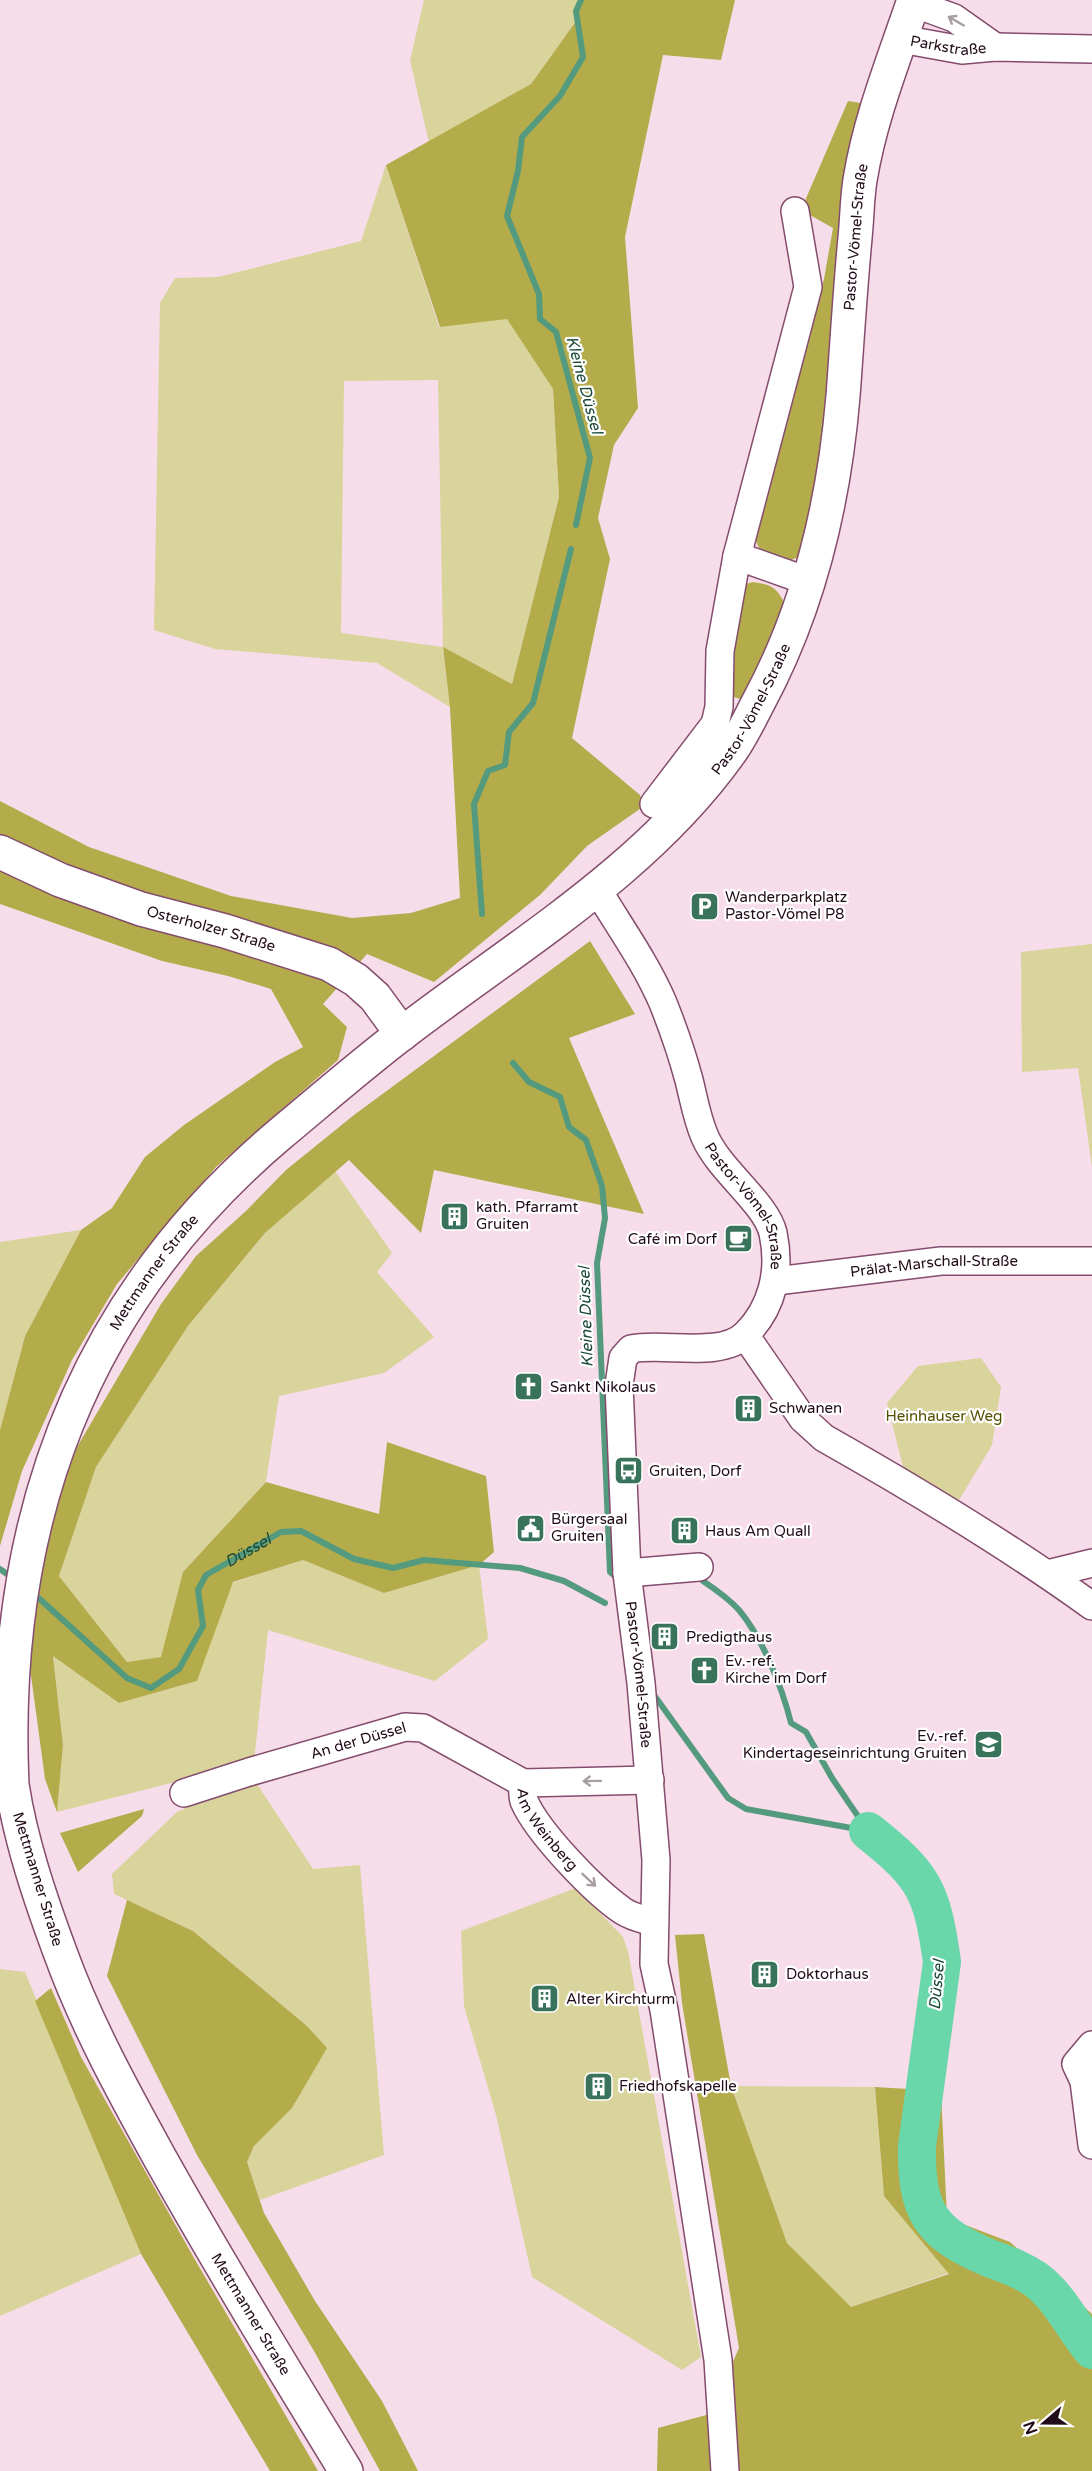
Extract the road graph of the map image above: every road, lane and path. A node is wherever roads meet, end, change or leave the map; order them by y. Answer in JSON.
{"nodes":[{"id":1,"x":914,"y":2,"type":"edge"},
{"id":2,"x":901,"y":39,"type":"junction"},
{"id":3,"x":995,"y":47,"type":"junction"},
{"id":4,"x":1092,"y":49,"type":"edge"},
{"id":5,"x":795,"y":211,"type":"dead end"},
{"id":6,"x":737,"y":556,"type":"junction"},
{"id":7,"x":810,"y":582,"type":"junction"},
{"id":8,"x":654,"y":804,"type":"dead end"},
{"id":9,"x":0,"y":852,"type":"edge"},
{"id":10,"x":597,"y":888,"type":"junction"},
{"id":11,"x":402,"y":1034,"type":"junction"},
{"id":12,"x":1092,"y":1260,"type":"edge"},
{"id":13,"x":776,"y":1281,"type":"junction"},
{"id":14,"x":745,"y":1335,"type":"junction"},
{"id":15,"x":1092,"y":1563,"type":"edge"},
{"id":16,"x":699,"y":1567,"type":"dead end"},
{"id":17,"x":627,"y":1573,"type":"junction"},
{"id":18,"x":1047,"y":1574,"type":"junction"},
{"id":19,"x":1092,"y":1606,"type":"edge"},
{"id":20,"x":650,"y":1780,"type":"junction"},
{"id":21,"x":523,"y":1783,"type":"junction"},
{"id":22,"x":184,"y":1793,"type":"dead end"},
{"id":23,"x":653,"y":1922,"type":"junction"},
{"id":24,"x":1084,"y":2055,"type":"edge"},
{"id":25,"x":1092,"y":2145,"type":"edge"},
{"id":26,"x":346,"y":2471,"type":"edge"},
{"id":27,"x":725,"y":2471,"type":"edge"}],
"edges":[{"from":1,"to":2,"type":"main road","name":"Pastor-Vömel-Straße"},
{"from":3,"to":1,"type":"street","name":"Parkstraße","one_way":true},
{"from":2,"to":3,"type":"street","name":"Parkstraße"},
{"from":2,"to":7,"type":"main road","name":"Pastor-Vömel-Straße"},
{"from":3,"to":4,"type":"street","name":"Parkstraße"},
{"from":5,"to":6,"type":"street","name":"Pastor-Vömel-Straße"},
{"from":6,"to":7,"type":"street"},
{"from":6,"to":8,"type":"street","name":"Pastor-Vömel-Straße"},
{"from":7,"to":10,"type":"main road","name":"Pastor-Vömel-Straße"},
{"from":9,"to":11,"type":"main road","name":"Osterholzer Straße"},
{"from":10,"to":11,"type":"main road","name":"Mettmanner Straße"},
{"from":10,"to":13,"type":"street","name":"Pastor-Vömel-Straße"},
{"from":11,"to":26,"type":"main road","name":"Mettmanner Straße"},
{"from":12,"to":13,"type":"street","name":"Prälat-Marschall-Straße"},
{"from":13,"to":14,"type":"street","name":"Pastor-Vömel-Straße"},
{"from":14,"to":17,"type":"street","name":"Pastor-Vömel-Straße"},
{"from":14,"to":18,"type":"street"},
{"from":15,"to":18,"type":"street"},
{"from":16,"to":17,"type":"street"},
{"from":17,"to":20,"type":"street","name":"Pastor-Vömel-Straße"},
{"from":18,"to":19,"type":"street"},
{"from":20,"to":21,"type":"street","name":"Am Weinberg","one_way":true},
{"from":20,"to":23,"type":"street","name":"Pastor-Vömel-Straße"},
{"from":21,"to":22,"type":"street","name":"An der Düssel"},
{"from":21,"to":23,"type":"street","name":"Am Weinberg","one_way":true},
{"from":23,"to":27,"type":"street"},
{"from":24,"to":25,"type":"street"}]}
